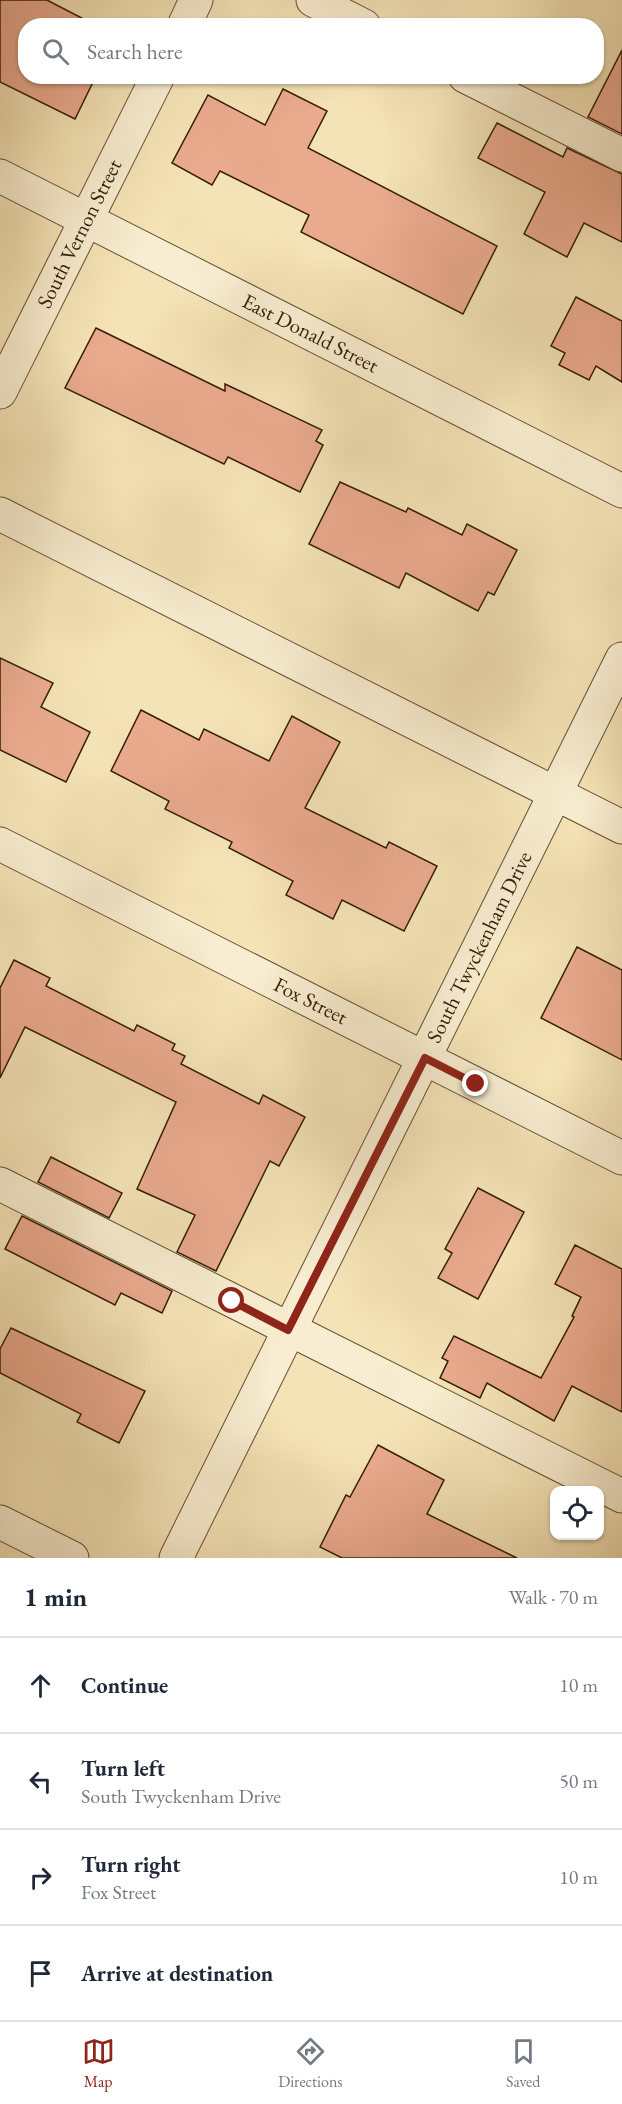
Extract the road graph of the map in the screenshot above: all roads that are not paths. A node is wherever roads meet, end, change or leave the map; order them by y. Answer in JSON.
{"nodes":[{"id":1,"x":196,"y":0,"type":"edge"},
{"id":2,"x":313,"y":0,"type":"edge"},
{"id":3,"x":188,"y":18,"type":"edge"},
{"id":4,"x":348,"y":18,"type":"edge"},
{"id":5,"x":154,"y":84,"type":"edge"},
{"id":6,"x":481,"y":84,"type":"edge"},
{"id":7,"x":622,"y":155,"type":"edge"},
{"id":8,"x":0,"y":176,"type":"edge"},
{"id":9,"x":86,"y":220,"type":"junction"},
{"id":10,"x":0,"y":392,"type":"edge"},
{"id":11,"x":622,"y":491,"type":"edge"},
{"id":12,"x":0,"y":514,"type":"edge"},
{"id":13,"x":622,"y":659,"type":"edge"},
{"id":14,"x":555,"y":793,"type":"junction"},
{"id":15,"x":622,"y":827,"type":"edge"},
{"id":16,"x":0,"y":844,"type":"edge"},
{"id":17,"x":425,"y":1058,"type":"junction"},
{"id":18,"x":622,"y":1158,"type":"edge"},
{"id":19,"x":0,"y":1184,"type":"edge"},
{"id":20,"x":288,"y":1330,"type":"junction"},
{"id":21,"x":622,"y":1496,"type":"edge"},
{"id":22,"x":0,"y":1522,"type":"edge"},
{"id":23,"x":72,"y":1558,"type":"edge"},
{"id":24,"x":176,"y":1558,"type":"edge"}],
"edges":[{"from":1,"to":3,"type":"street"},
{"from":2,"to":4,"type":"street"},
{"from":5,"to":9,"type":"street","name":"South Vernon Street"},
{"from":6,"to":7,"type":"street"},
{"from":8,"to":9,"type":"street","name":"East Donald Street"},
{"from":9,"to":10,"type":"street","name":"South Vernon Street"},
{"from":9,"to":11,"type":"street","name":"East Donald Street"},
{"from":12,"to":14,"type":"street"},
{"from":13,"to":14,"type":"street","name":"South Twyckenham Drive"},
{"from":14,"to":15,"type":"street"},
{"from":14,"to":17,"type":"street","name":"South Twyckenham Drive"},
{"from":16,"to":17,"type":"street","name":"Fox Street"},
{"from":17,"to":18,"type":"street","name":"Fox Street"},
{"from":17,"to":20,"type":"street","name":"South Twyckenham Drive"},
{"from":19,"to":20,"type":"street"},
{"from":20,"to":21,"type":"street"},
{"from":20,"to":24,"type":"street","name":"South Twyckenham Drive"},
{"from":22,"to":23,"type":"street"}]}
